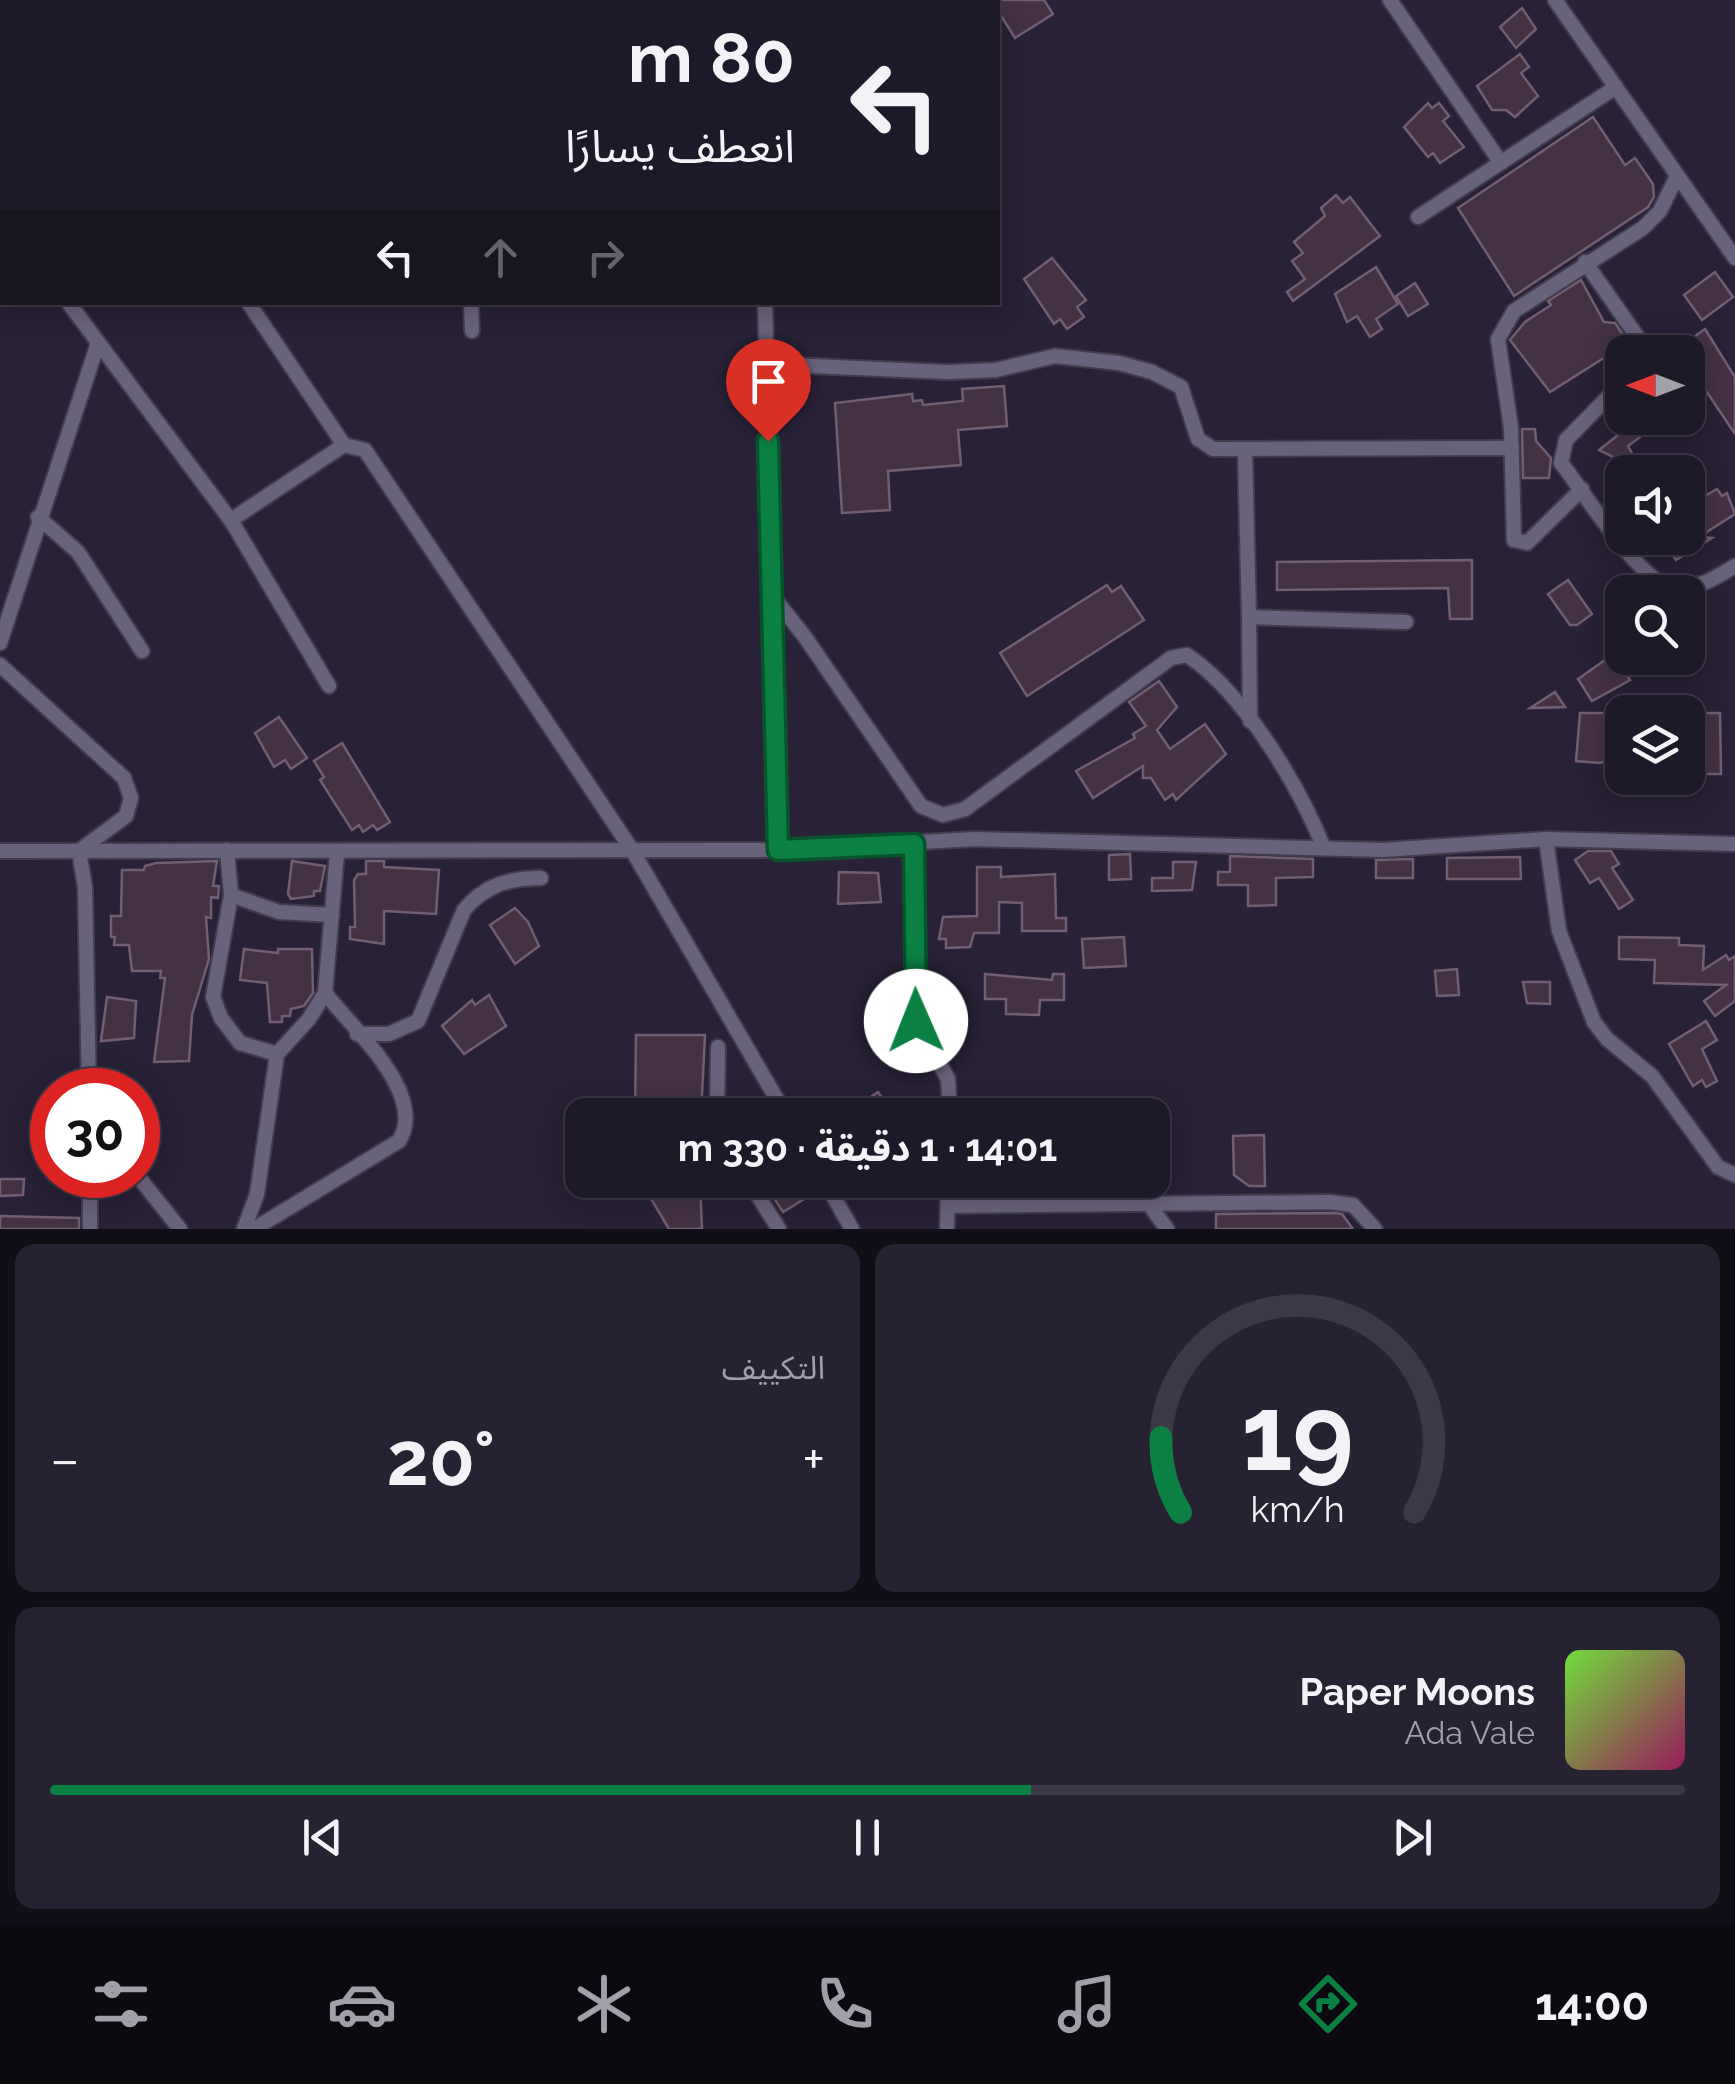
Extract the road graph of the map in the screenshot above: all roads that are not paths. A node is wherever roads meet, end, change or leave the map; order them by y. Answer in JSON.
{"nodes":[{"id":1,"x":1390,"y":0,"type":"edge"},
{"id":2,"x":1555,"y":0,"type":"edge"},
{"id":3,"x":1616,"y":88,"type":"junction"},
{"id":4,"x":1501,"y":163,"type":"junction"},
{"id":5,"x":1677,"y":176,"type":"junction"},
{"id":6,"x":1418,"y":217,"type":"dead end"},
{"id":7,"x":1735,"y":258,"type":"edge"},
{"id":8,"x":1586,"y":262,"type":"junction"},
{"id":9,"x":70,"y":305,"type":"edge"},
{"id":10,"x":250,"y":305,"type":"edge"},
{"id":11,"x":471,"y":305,"type":"edge"},
{"id":12,"x":764,"y":305,"type":"edge"},
{"id":13,"x":472,"y":331,"type":"dead end"},
{"id":14,"x":1636,"y":335,"type":"edge"},
{"id":15,"x":97,"y":346,"type":"junction"},
{"id":16,"x":766,"y":364,"type":"junction"},
{"id":17,"x":1605,"y":401,"type":"edge"},
{"id":18,"x":344,"y":444,"type":"junction"},
{"id":19,"x":1512,"y":448,"type":"junction"},
{"id":20,"x":1245,"y":450,"type":"junction"},
{"id":21,"x":1582,"y":488,"type":"junction"},
{"id":22,"x":38,"y":518,"type":"junction"},
{"id":23,"x":231,"y":520,"type":"junction"},
{"id":24,"x":1735,"y":566,"type":"edge"},
{"id":25,"x":771,"y":594,"type":"junction"},
{"id":26,"x":1249,"y":617,"type":"junction"},
{"id":27,"x":1406,"y":622,"type":"dead end"},
{"id":28,"x":0,"y":643,"type":"edge"},
{"id":29,"x":142,"y":651,"type":"dead end"},
{"id":30,"x":0,"y":665,"type":"edge"},
{"id":31,"x":329,"y":686,"type":"dead end"},
{"id":32,"x":1250,"y":722,"type":"junction"},
{"id":33,"x":1546,"y":839,"type":"junction"},
{"id":34,"x":914,"y":844,"type":"junction"},
{"id":35,"x":1735,"y":844,"type":"edge"},
{"id":36,"x":4,"y":848,"type":"edge"},
{"id":37,"x":1324,"y":848,"type":"junction"},
{"id":38,"x":227,"y":850,"type":"junction"},
{"id":39,"x":632,"y":850,"type":"junction"},
{"id":40,"x":778,"y":850,"type":"junction"},
{"id":41,"x":79,"y":851,"type":"junction"},
{"id":42,"x":337,"y":853,"type":"junction"},
{"id":43,"x":541,"y":878,"type":"dead end"},
{"id":44,"x":231,"y":895,"type":"junction"},
{"id":45,"x":332,"y":915,"type":"junction"},
{"id":46,"x":324,"y":994,"type":"junction"},
{"id":47,"x":358,"y":1034,"type":"junction"},
{"id":48,"x":718,"y":1047,"type":"dead end"},
{"id":49,"x":278,"y":1054,"type":"junction"},
{"id":50,"x":89,"y":1068,"type":"edge"},
{"id":51,"x":717,"y":1098,"type":"edge"},
{"id":52,"x":776,"y":1098,"type":"edge"},
{"id":53,"x":949,"y":1098,"type":"edge"},
{"id":54,"x":1735,"y":1175,"type":"edge"},
{"id":55,"x":90,"y":1198,"type":"edge"},
{"id":56,"x":155,"y":1198,"type":"edge"},
{"id":57,"x":759,"y":1198,"type":"edge"},
{"id":58,"x":834,"y":1198,"type":"edge"},
{"id":59,"x":948,"y":1198,"type":"edge"},
{"id":60,"x":948,"y":1206,"type":"junction"},
{"id":61,"x":1151,"y":1207,"type":"junction"},
{"id":62,"x":91,"y":1227,"type":"edge"},
{"id":63,"x":180,"y":1229,"type":"edge"},
{"id":64,"x":244,"y":1229,"type":"edge"},
{"id":65,"x":254,"y":1229,"type":"edge"},
{"id":66,"x":779,"y":1229,"type":"edge"},
{"id":67,"x":852,"y":1229,"type":"edge"},
{"id":68,"x":948,"y":1229,"type":"edge"},
{"id":69,"x":1167,"y":1229,"type":"edge"},
{"id":70,"x":1375,"y":1229,"type":"edge"}],
"edges":[{"from":1,"to":4,"type":"street"},
{"from":2,"to":3,"type":"street"},
{"from":3,"to":4,"type":"street"},
{"from":3,"to":5,"type":"street"},
{"from":4,"to":6,"type":"street"},
{"from":5,"to":7,"type":"street"},
{"from":5,"to":8,"type":"street"},
{"from":8,"to":14,"type":"street"},
{"from":8,"to":19,"type":"street"},
{"from":9,"to":15,"type":"street"},
{"from":10,"to":18,"type":"street"},
{"from":11,"to":13,"type":"street"},
{"from":12,"to":16,"type":"street"},
{"from":15,"to":22,"type":"street"},
{"from":15,"to":23,"type":"street"},
{"from":16,"to":20,"type":"street"},
{"from":16,"to":25,"type":"street"},
{"from":17,"to":21,"type":"street"},
{"from":18,"to":23,"type":"street"},
{"from":18,"to":39,"type":"street"},
{"from":19,"to":20,"type":"street"},
{"from":19,"to":21,"type":"street"},
{"from":20,"to":26,"type":"street"},
{"from":21,"to":24,"type":"street"},
{"from":22,"to":28,"type":"street"},
{"from":22,"to":29,"type":"street"},
{"from":23,"to":31,"type":"street"},
{"from":25,"to":32,"type":"street"},
{"from":25,"to":40,"type":"street"},
{"from":26,"to":27,"type":"street"},
{"from":26,"to":32,"type":"street"},
{"from":30,"to":41,"type":"street"},
{"from":32,"to":37,"type":"street"},
{"from":33,"to":35,"type":"street"},
{"from":33,"to":37,"type":"street"},
{"from":33,"to":54,"type":"street"},
{"from":34,"to":37,"type":"street"},
{"from":34,"to":40,"type":"street"},
{"from":34,"to":53,"type":"street"},
{"from":36,"to":41,"type":"street"},
{"from":38,"to":41,"type":"street"},
{"from":38,"to":42,"type":"street"},
{"from":38,"to":44,"type":"street"},
{"from":39,"to":40,"type":"street"},
{"from":39,"to":42,"type":"street"},
{"from":39,"to":52,"type":"street"},
{"from":41,"to":50,"type":"street"},
{"from":42,"to":45,"type":"street"},
{"from":43,"to":47,"type":"street"},
{"from":44,"to":45,"type":"street"},
{"from":44,"to":49,"type":"street"},
{"from":45,"to":46,"type":"street"},
{"from":46,"to":47,"type":"street"},
{"from":46,"to":49,"type":"street"},
{"from":47,"to":65,"type":"street"},
{"from":48,"to":51,"type":"street"},
{"from":49,"to":64,"type":"street"},
{"from":55,"to":62,"type":"street"},
{"from":56,"to":63,"type":"street"},
{"from":57,"to":66,"type":"street"},
{"from":58,"to":67,"type":"street"},
{"from":59,"to":60,"type":"street"},
{"from":60,"to":61,"type":"street"},
{"from":60,"to":68,"type":"street"},
{"from":61,"to":69,"type":"street"},
{"from":61,"to":70,"type":"street"}]}
